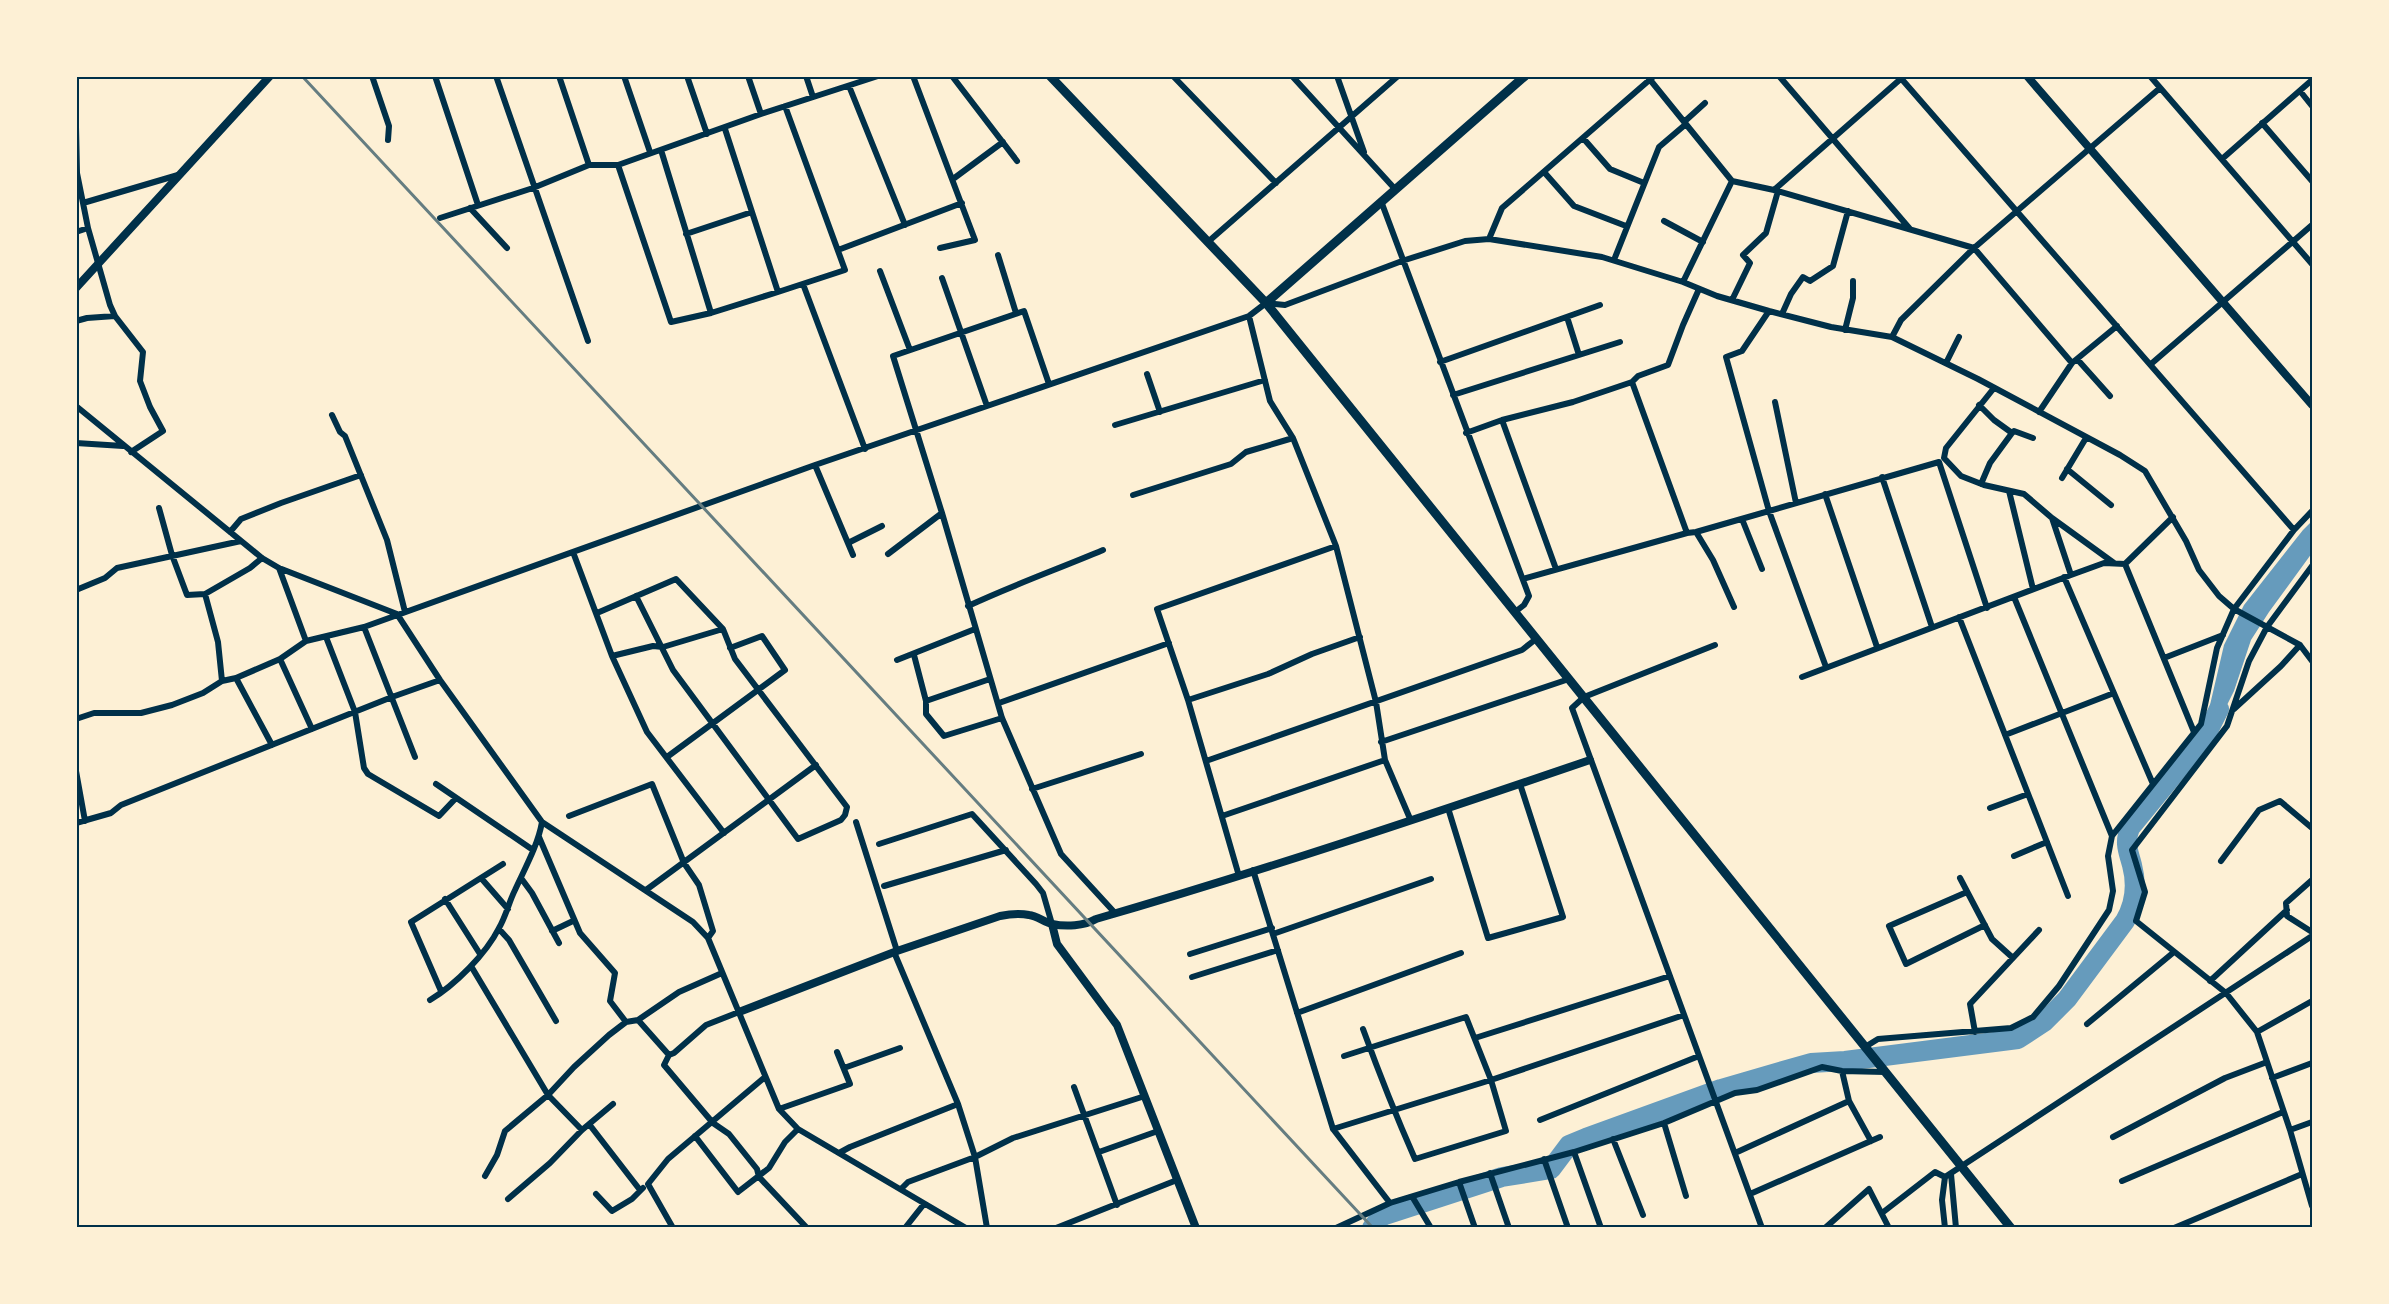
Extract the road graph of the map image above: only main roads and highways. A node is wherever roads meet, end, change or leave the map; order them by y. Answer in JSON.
{"nodes":[{"id":1,"x":1050,"y":76,"type":"edge"},
{"id":2,"x":1525,"y":76,"type":"edge"},
{"id":3,"x":1266,"y":303,"type":"junction"},
{"id":4,"x":2011,"y":1227,"type":"edge"}],
"edges":[{"from":1,"to":3,"type":"main road"},
{"from":2,"to":3,"type":"main road"},
{"from":3,"to":4,"type":"main road"}]}
